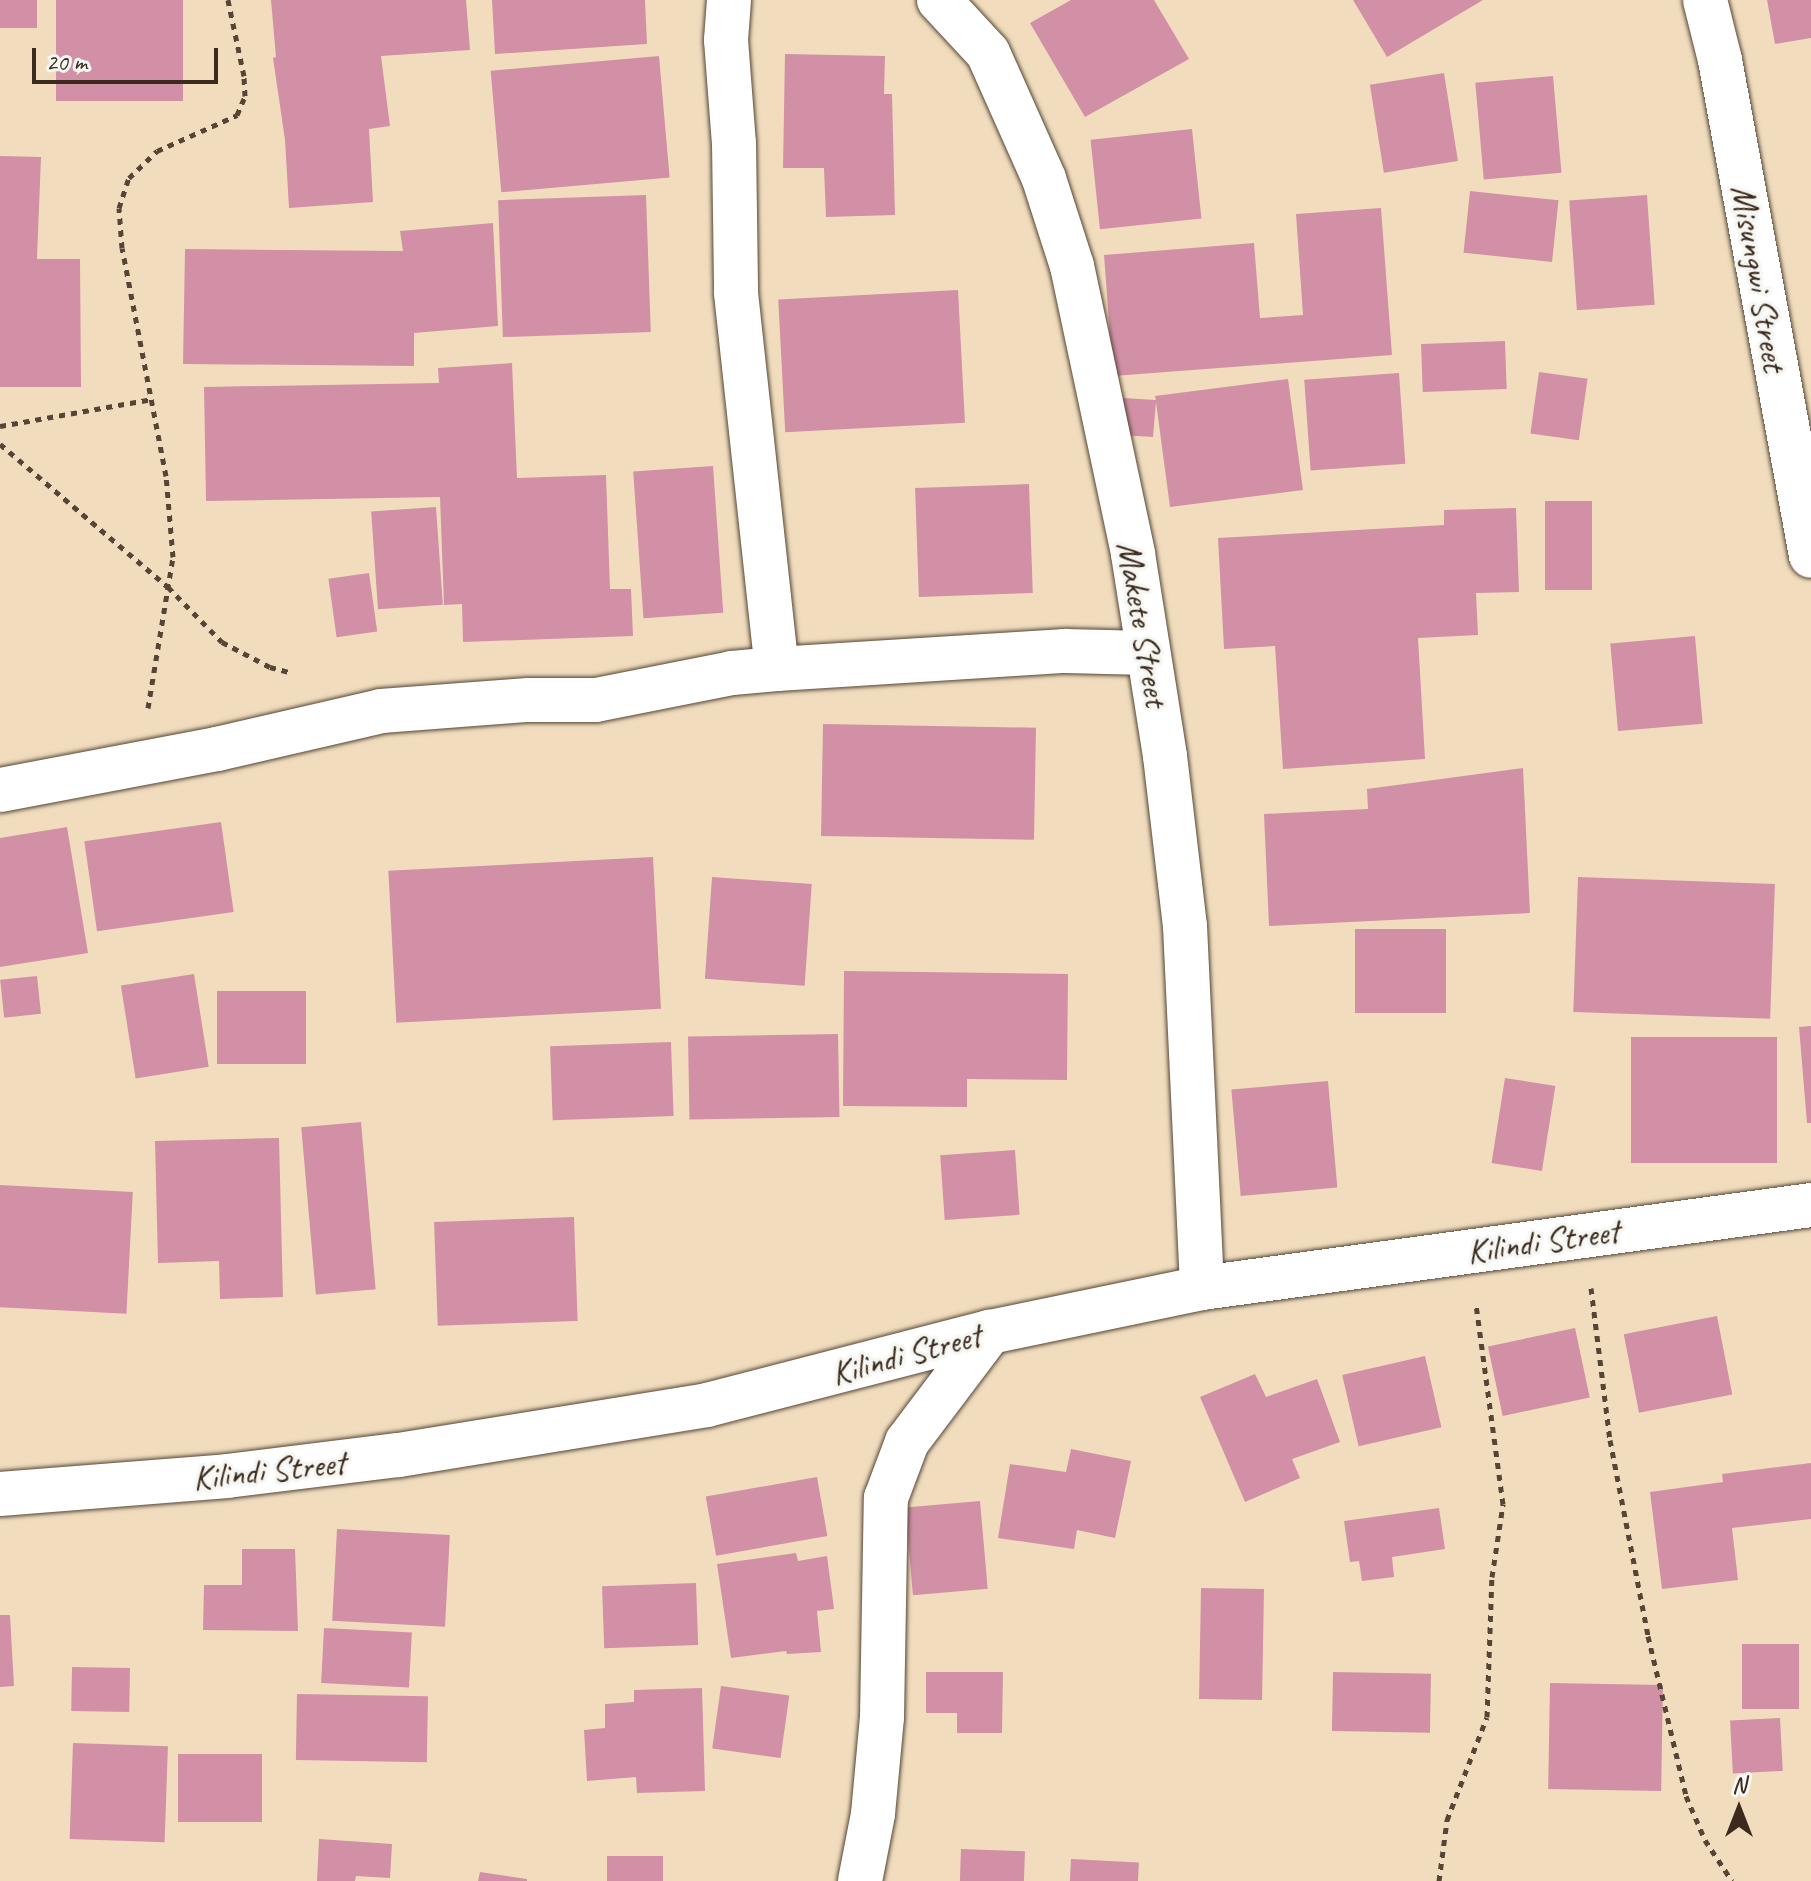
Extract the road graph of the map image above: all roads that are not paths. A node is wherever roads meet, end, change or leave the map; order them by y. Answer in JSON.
{"nodes":[{"id":1,"x":729,"y":0,"type":"edge"},
{"id":2,"x":939,"y":0,"type":"edge"},
{"id":3,"x":1705,"y":0,"type":"edge"},
{"id":4,"x":1811,"y":556,"type":"edge"},
{"id":5,"x":1148,"y":653,"type":"junction"},
{"id":6,"x":777,"y":669,"type":"junction"},
{"id":7,"x":0,"y":790,"type":"edge"},
{"id":8,"x":1811,"y":1205,"type":"edge"},
{"id":9,"x":1202,"y":1288,"type":"junction"},
{"id":10,"x":990,"y":1332,"type":"junction"},
{"id":11,"x":0,"y":1494,"type":"edge"},
{"id":12,"x":860,"y":1881,"type":"edge"}],
"edges":[{"from":1,"to":6,"type":"street"},
{"from":2,"to":5,"type":"street","name":"Makete Street"},
{"from":3,"to":4,"type":"street","name":"Misungwi Street"},
{"from":5,"to":6,"type":"street"},
{"from":5,"to":9,"type":"street","name":"Makete Street"},
{"from":6,"to":7,"type":"street"},
{"from":8,"to":9,"type":"street","name":"Kilindi Street"},
{"from":9,"to":10,"type":"street","name":"Kilindi Street"},
{"from":10,"to":11,"type":"street","name":"Kilindi Street"},
{"from":10,"to":12,"type":"street"}]}
